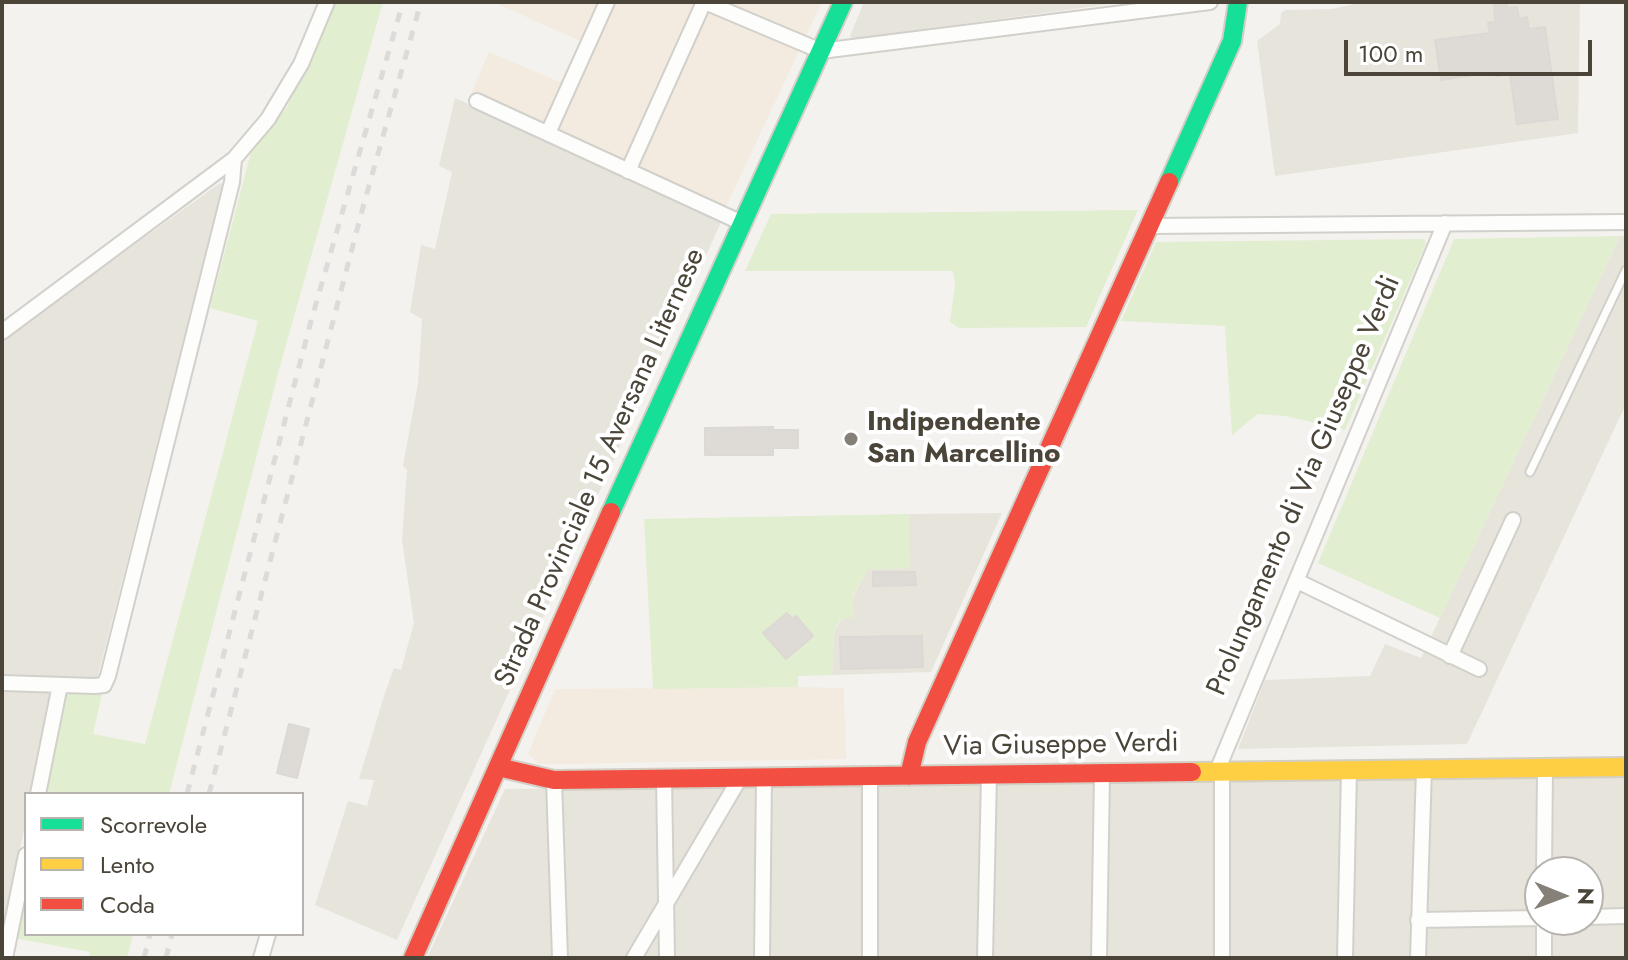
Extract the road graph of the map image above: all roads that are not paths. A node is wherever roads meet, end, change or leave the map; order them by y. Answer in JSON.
{"nodes":[{"id":1,"x":327,"y":2,"type":"edge"},
{"id":2,"x":607,"y":2,"type":"edge"},
{"id":3,"x":705,"y":2,"type":"edge"},
{"id":4,"x":843,"y":2,"type":"edge"},
{"id":5,"x":1210,"y":2,"type":"edge"},
{"id":6,"x":1238,"y":2,"type":"edge"},
{"id":7,"x":821,"y":51,"type":"junction"},
{"id":8,"x":477,"y":101,"type":"dead end"},
{"id":9,"x":548,"y":133,"type":"junction"},
{"id":10,"x":234,"y":159,"type":"junction"},
{"id":11,"x":628,"y":171,"type":"junction"},
{"id":12,"x":740,"y":222,"type":"junction"},
{"id":13,"x":1626,"y":222,"type":"edge"},
{"id":14,"x":1445,"y":223,"type":"junction"},
{"id":15,"x":1149,"y":226,"type":"junction"},
{"id":16,"x":1626,"y":270,"type":"edge"},
{"id":17,"x":2,"y":332,"type":"edge"},
{"id":18,"x":1530,"y":472,"type":"dead end"},
{"id":19,"x":1513,"y":520,"type":"dead end"},
{"id":20,"x":1297,"y":581,"type":"junction"},
{"id":21,"x":1450,"y":656,"type":"junction"},
{"id":22,"x":1479,"y":669,"type":"dead end"},
{"id":23,"x":2,"y":683,"type":"edge"},
{"id":24,"x":60,"y":685,"type":"junction"},
{"id":25,"x":498,"y":767,"type":"junction"},
{"id":26,"x":1626,"y":767,"type":"edge"},
{"id":27,"x":1545,"y":768,"type":"junction"},
{"id":28,"x":1424,"y":769,"type":"junction"},
{"id":29,"x":1349,"y":770,"type":"junction"},
{"id":30,"x":1220,"y":772,"type":"junction"},
{"id":31,"x":1102,"y":774,"type":"junction"},
{"id":32,"x":989,"y":775,"type":"junction"},
{"id":33,"x":909,"y":776,"type":"junction"},
{"id":34,"x":764,"y":777,"type":"junction"},
{"id":35,"x":870,"y":777,"type":"junction"},
{"id":36,"x":740,"y":778,"type":"junction"},
{"id":37,"x":664,"y":779,"type":"junction"},
{"id":38,"x":554,"y":780,"type":"junction"},
{"id":39,"x":38,"y":792,"type":"edge"},
{"id":40,"x":1544,"y":856,"type":"edge"},
{"id":41,"x":24,"y":865,"type":"edge"},
{"id":42,"x":665,"y":905,"type":"junction"},
{"id":43,"x":1626,"y":916,"type":"edge"},
{"id":44,"x":1604,"y":917,"type":"edge"},
{"id":45,"x":1524,"y":919,"type":"edge"},
{"id":46,"x":1418,"y":920,"type":"junction"},
{"id":47,"x":267,"y":936,"type":"edge"},
{"id":48,"x":1543,"y":936,"type":"edge"},
{"id":49,"x":5,"y":958,"type":"edge"},
{"id":50,"x":261,"y":958,"type":"edge"},
{"id":51,"x":413,"y":958,"type":"edge"},
{"id":52,"x":560,"y":958,"type":"edge"},
{"id":53,"x":634,"y":958,"type":"edge"},
{"id":54,"x":667,"y":958,"type":"edge"},
{"id":55,"x":762,"y":958,"type":"edge"},
{"id":56,"x":870,"y":958,"type":"edge"},
{"id":57,"x":985,"y":958,"type":"edge"},
{"id":58,"x":1099,"y":958,"type":"edge"},
{"id":59,"x":1222,"y":958,"type":"edge"},
{"id":60,"x":1345,"y":958,"type":"edge"},
{"id":61,"x":1418,"y":958,"type":"edge"},
{"id":62,"x":1544,"y":958,"type":"edge"}],
"edges":[{"from":1,"to":10,"type":"street"},
{"from":2,"to":9,"type":"street"},
{"from":3,"to":7,"type":"street"},
{"from":3,"to":11,"type":"street"},
{"from":4,"to":7,"type":"street","name":"Strada Provinciale 15 Aversana Liternese"},
{"from":5,"to":7,"type":"street"},
{"from":6,"to":15,"type":"street"},
{"from":7,"to":12,"type":"street","name":"Strada Provinciale 15 Aversana Liternese"},
{"from":8,"to":9,"type":"street"},
{"from":9,"to":11,"type":"street"},
{"from":10,"to":17,"type":"street"},
{"from":10,"to":24,"type":"street"},
{"from":11,"to":12,"type":"street"},
{"from":12,"to":25,"type":"street","name":"Strada Provinciale 15 Aversana Liternese"},
{"from":13,"to":14,"type":"street"},
{"from":14,"to":15,"type":"street"},
{"from":14,"to":20,"type":"street","name":"Prolungamento di Via Giuseppe Verdi"},
{"from":15,"to":33,"type":"street"},
{"from":16,"to":18,"type":"lane"},
{"from":19,"to":21,"type":"street"},
{"from":20,"to":21,"type":"street"},
{"from":20,"to":30,"type":"street","name":"Prolungamento di Via Giuseppe Verdi"},
{"from":21,"to":22,"type":"street"},
{"from":23,"to":24,"type":"street"},
{"from":24,"to":39,"type":"street"},
{"from":25,"to":38,"type":"street","name":"Via Giuseppe Verdi"},
{"from":25,"to":51,"type":"street","name":"Strada Provinciale 15 Aversana Liternese"},
{"from":26,"to":27,"type":"street","name":"Via Giuseppe Verdi"},
{"from":27,"to":28,"type":"street","name":"Via Giuseppe Verdi"},
{"from":27,"to":40,"type":"street"},
{"from":28,"to":29,"type":"street","name":"Via Giuseppe Verdi"},
{"from":28,"to":46,"type":"street"},
{"from":29,"to":30,"type":"street","name":"Via Giuseppe Verdi"},
{"from":29,"to":60,"type":"street"},
{"from":30,"to":31,"type":"street","name":"Via Giuseppe Verdi"},
{"from":30,"to":59,"type":"street"},
{"from":31,"to":32,"type":"street","name":"Via Giuseppe Verdi"},
{"from":31,"to":58,"type":"street"},
{"from":32,"to":33,"type":"street","name":"Via Giuseppe Verdi"},
{"from":32,"to":57,"type":"street"},
{"from":33,"to":35,"type":"street","name":"Via Giuseppe Verdi"},
{"from":34,"to":35,"type":"street","name":"Via Giuseppe Verdi"},
{"from":34,"to":36,"type":"street","name":"Via Giuseppe Verdi"},
{"from":34,"to":55,"type":"street"},
{"from":35,"to":56,"type":"street"},
{"from":36,"to":37,"type":"street","name":"Via Giuseppe Verdi"},
{"from":36,"to":42,"type":"street"},
{"from":37,"to":38,"type":"street","name":"Via Giuseppe Verdi"},
{"from":37,"to":42,"type":"street"},
{"from":38,"to":52,"type":"street"},
{"from":41,"to":49,"type":"street"},
{"from":42,"to":53,"type":"street"},
{"from":42,"to":54,"type":"street"},
{"from":43,"to":44,"type":"street"},
{"from":45,"to":46,"type":"street"},
{"from":46,"to":61,"type":"street"},
{"from":47,"to":50,"type":"street"},
{"from":48,"to":62,"type":"street"}]}
